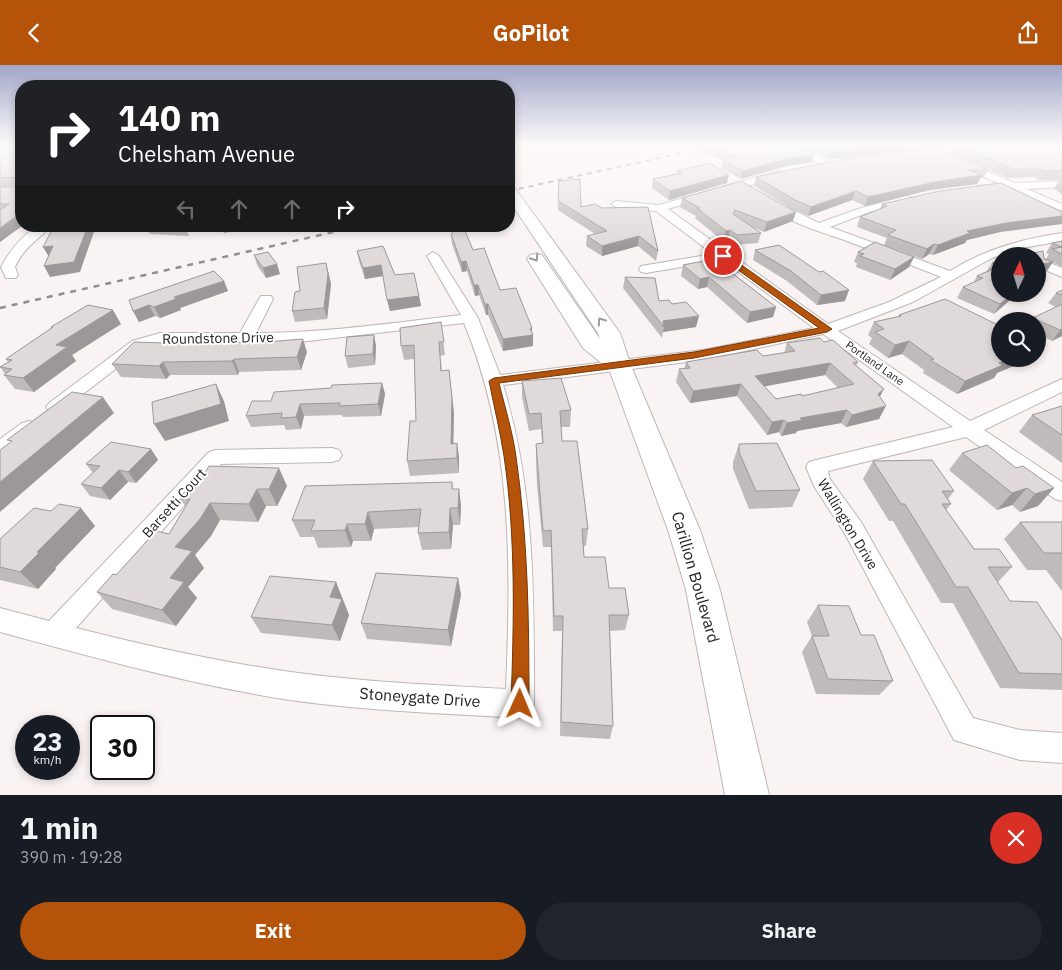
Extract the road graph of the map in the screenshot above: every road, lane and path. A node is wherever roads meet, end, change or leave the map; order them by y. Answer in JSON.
{"nodes":[{"id":1,"x":731,"y":179,"type":"edge"},
{"id":2,"x":761,"y":179,"type":"edge"},
{"id":3,"x":997,"y":179,"type":"edge"},
{"id":4,"x":1062,"y":183,"type":"edge"},
{"id":5,"x":742,"y":185,"type":"junction"},
{"id":6,"x":1013,"y":186,"type":"junction"},
{"id":7,"x":971,"y":189,"type":"edge"},
{"id":8,"x":920,"y":197,"type":"edge"},
{"id":9,"x":515,"y":199,"type":"edge"},
{"id":10,"x":616,"y":204,"type":"dead end"},
{"id":11,"x":659,"y":208,"type":"junction"},
{"id":12,"x":1062,"y":208,"type":"edge"},
{"id":13,"x":515,"y":227,"type":"edge"},
{"id":14,"x":819,"y":227,"type":"junction"},
{"id":15,"x":37,"y":232,"type":"edge"},
{"id":16,"x":1062,"y":237,"type":"edge"},
{"id":17,"x":1016,"y":247,"type":"edge"},
{"id":18,"x":991,"y":255,"type":"edge"},
{"id":19,"x":433,"y":256,"type":"dead end"},
{"id":20,"x":723,"y":256,"type":"junction"},
{"id":21,"x":1046,"y":266,"type":"edge"},
{"id":22,"x":646,"y":269,"type":"dead end"},
{"id":23,"x":1062,"y":273,"type":"edge"},
{"id":24,"x":11,"y":275,"type":"dead end"},
{"id":25,"x":952,"y":276,"type":"junction"},
{"id":26,"x":266,"y":299,"type":"dead end"},
{"id":27,"x":471,"y":318,"type":"junction"},
{"id":28,"x":827,"y":329,"type":"junction"},
{"id":29,"x":245,"y":339,"type":"junction"},
{"id":30,"x":619,"y":366,"type":"junction"},
{"id":31,"x":494,"y":381,"type":"junction"},
{"id":32,"x":1062,"y":384,"type":"edge"},
{"id":33,"x":968,"y":430,"type":"junction"},
{"id":34,"x":0,"y":449,"type":"edge"},
{"id":35,"x":332,"y":455,"type":"dead end"},
{"id":36,"x":1062,"y":493,"type":"edge"},
{"id":37,"x":0,"y":620,"type":"edge"},
{"id":38,"x":54,"y":634,"type":"junction"},
{"id":39,"x":1062,"y":748,"type":"edge"},
{"id":40,"x":747,"y":795,"type":"edge"}],
"edges":[{"from":1,"to":5,"type":"street"},
{"from":2,"to":5,"type":"street"},
{"from":3,"to":6,"type":"street"},
{"from":4,"to":6,"type":"street"},
{"from":5,"to":11,"type":"street"},
{"from":5,"to":14,"type":"street"},
{"from":6,"to":7,"type":"street"},
{"from":6,"to":12,"type":"street"},
{"from":8,"to":14,"type":"street"},
{"from":30,"to":9,"type":"street","name":"Carillion Boulevard","one_way":true},
{"from":10,"to":11,"type":"street"},
{"from":11,"to":20,"type":"street","name":"Portland Lane"},
{"from":13,"to":30,"type":"street","name":"Carillion Boulevard","one_way":true},
{"from":14,"to":25,"type":"street"},
{"from":15,"to":24,"type":"street"},
{"from":16,"to":17,"type":"street"},
{"from":18,"to":25,"type":"street"},
{"from":19,"to":27,"type":"street","name":"Stoneygate Drive"},
{"from":20,"to":22,"type":"street"},
{"from":20,"to":28,"type":"street","name":"Portland Lane"},
{"from":21,"to":23,"type":"street"},
{"from":25,"to":28,"type":"street"},
{"from":26,"to":29,"type":"street"},
{"from":27,"to":29,"type":"street","name":"Roundstone Drive"},
{"from":27,"to":31,"type":"street","name":"Stoneygate Drive"},
{"from":28,"to":30,"type":"street"},
{"from":28,"to":33,"type":"street","name":"Portland Lane"},
{"from":29,"to":34,"type":"street","name":"Roundstone Drive"},
{"from":30,"to":31,"type":"street"},
{"from":30,"to":40,"type":"street","name":"Carillion Boulevard"},
{"from":31,"to":38,"type":"street","name":"Stoneygate Drive"},
{"from":32,"to":33,"type":"street","name":"Wallington Drive"},
{"from":33,"to":36,"type":"street","name":"Portland Lane"},
{"from":33,"to":39,"type":"street","name":"Wallington Drive"},
{"from":35,"to":38,"type":"street","name":"Barsetti Court"},
{"from":37,"to":38,"type":"street"}]}
